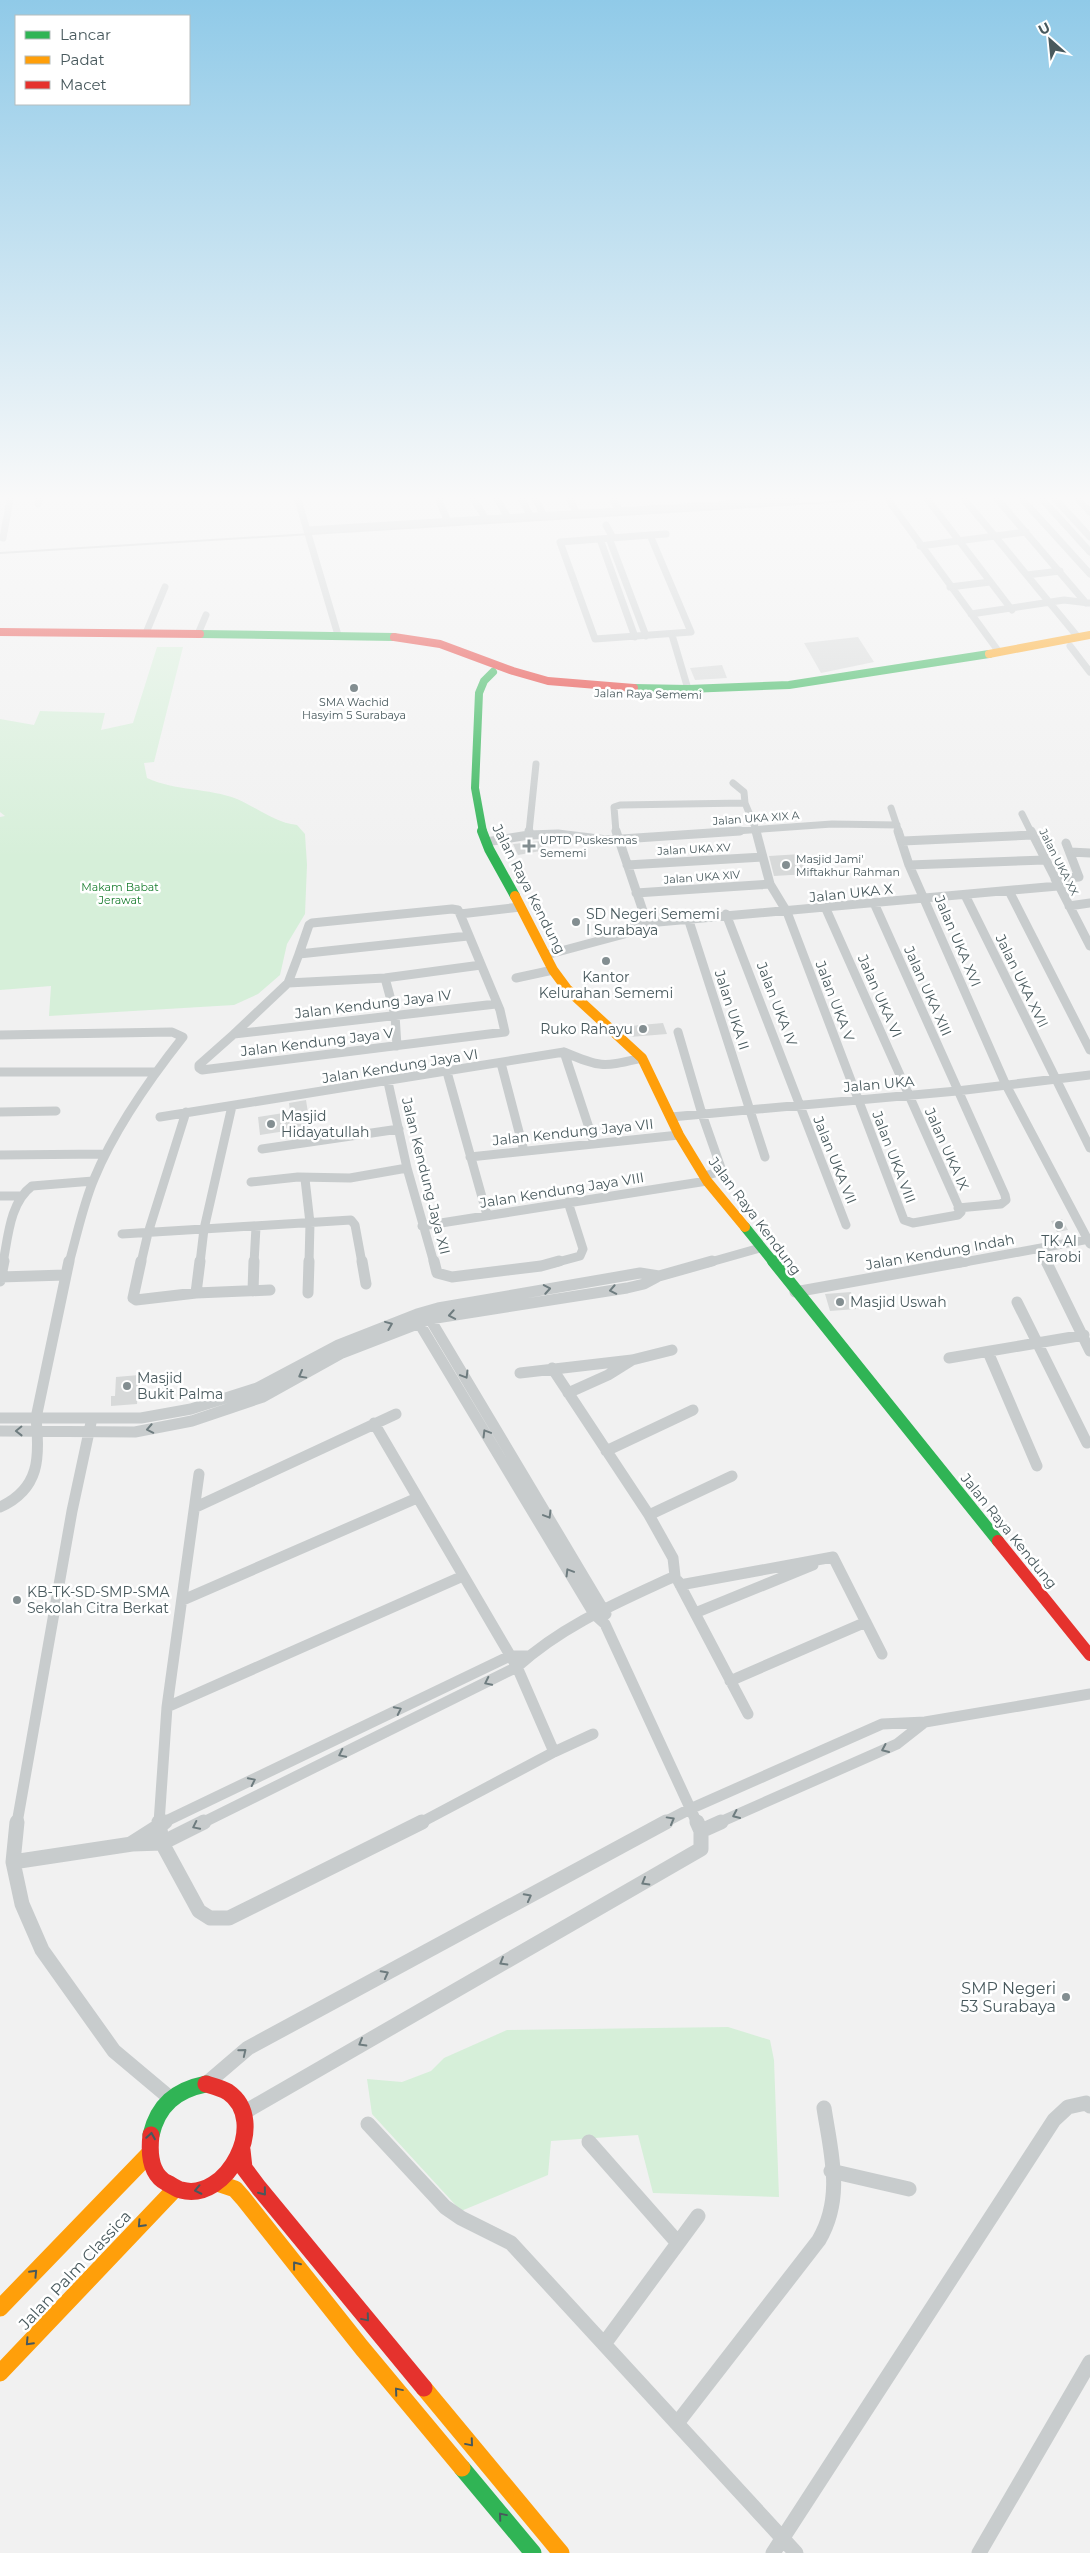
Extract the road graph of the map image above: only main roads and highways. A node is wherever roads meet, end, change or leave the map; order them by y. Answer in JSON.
{"nodes":[{"id":1,"x":0,"y":632,"type":"edge"},
{"id":2,"x":1090,"y":635,"type":"edge"},
{"id":3,"x":68,"y":636,"type":"junction"},
{"id":4,"x":170,"y":636,"type":"junction"},
{"id":5,"x":0,"y":638,"type":"edge"},
{"id":6,"x":1090,"y":643,"type":"edge"},
{"id":7,"x":493,"y":672,"type":"junction"},
{"id":8,"x":737,"y":691,"type":"junction"},
{"id":9,"x":1090,"y":1656,"type":"edge"},
{"id":10,"x":242,"y":2150,"type":"junction"},
{"id":11,"x":149,"y":2154,"type":"junction"},
{"id":12,"x":217,"y":2183,"type":"junction"},
{"id":13,"x":174,"y":2189,"type":"junction"},
{"id":14,"x":0,"y":2308,"type":"edge"},
{"id":15,"x":0,"y":2373,"type":"edge"},
{"id":16,"x":533,"y":2553,"type":"edge"},
{"id":17,"x":561,"y":2553,"type":"edge"}],
"edges":[{"from":1,"to":3,"type":"main road","name":"Jalan Raya Sememi"},
{"from":2,"to":8,"type":"main road","name":"Jalan Raya Sememi"},
{"from":3,"to":4,"type":"main road","name":"Jalan Raya Sememi"},
{"from":3,"to":4,"type":"main road","name":"Jalan Raya Sememi"},
{"from":3,"to":5,"type":"main road","name":"Jalan Raya Sememi"},
{"from":4,"to":7,"type":"main road","name":"Jalan Raya Sememi"},
{"from":4,"to":8,"type":"main road","name":"Jalan Raya Sememi"},
{"from":6,"to":8,"type":"main road","name":"Jalan Raya Sememi"},
{"from":7,"to":8,"type":"main road","name":"Jalan Raya Sememi"},
{"from":7,"to":9,"type":"main road","name":"Jalan Raya Kendung"},
{"from":11,"to":10,"type":"main road","one_way":true},
{"from":10,"to":12,"type":"main road"},
{"from":10,"to":17,"type":"main road","one_way":true},
{"from":11,"to":13,"type":"main road"},
{"from":14,"to":11,"type":"main road","name":"Jalan Palm Classica","one_way":true},
{"from":12,"to":13,"type":"main road","one_way":true},
{"from":16,"to":12,"type":"main road","one_way":true},
{"from":13,"to":15,"type":"main road","name":"Jalan Palm Classica","one_way":true}]}
